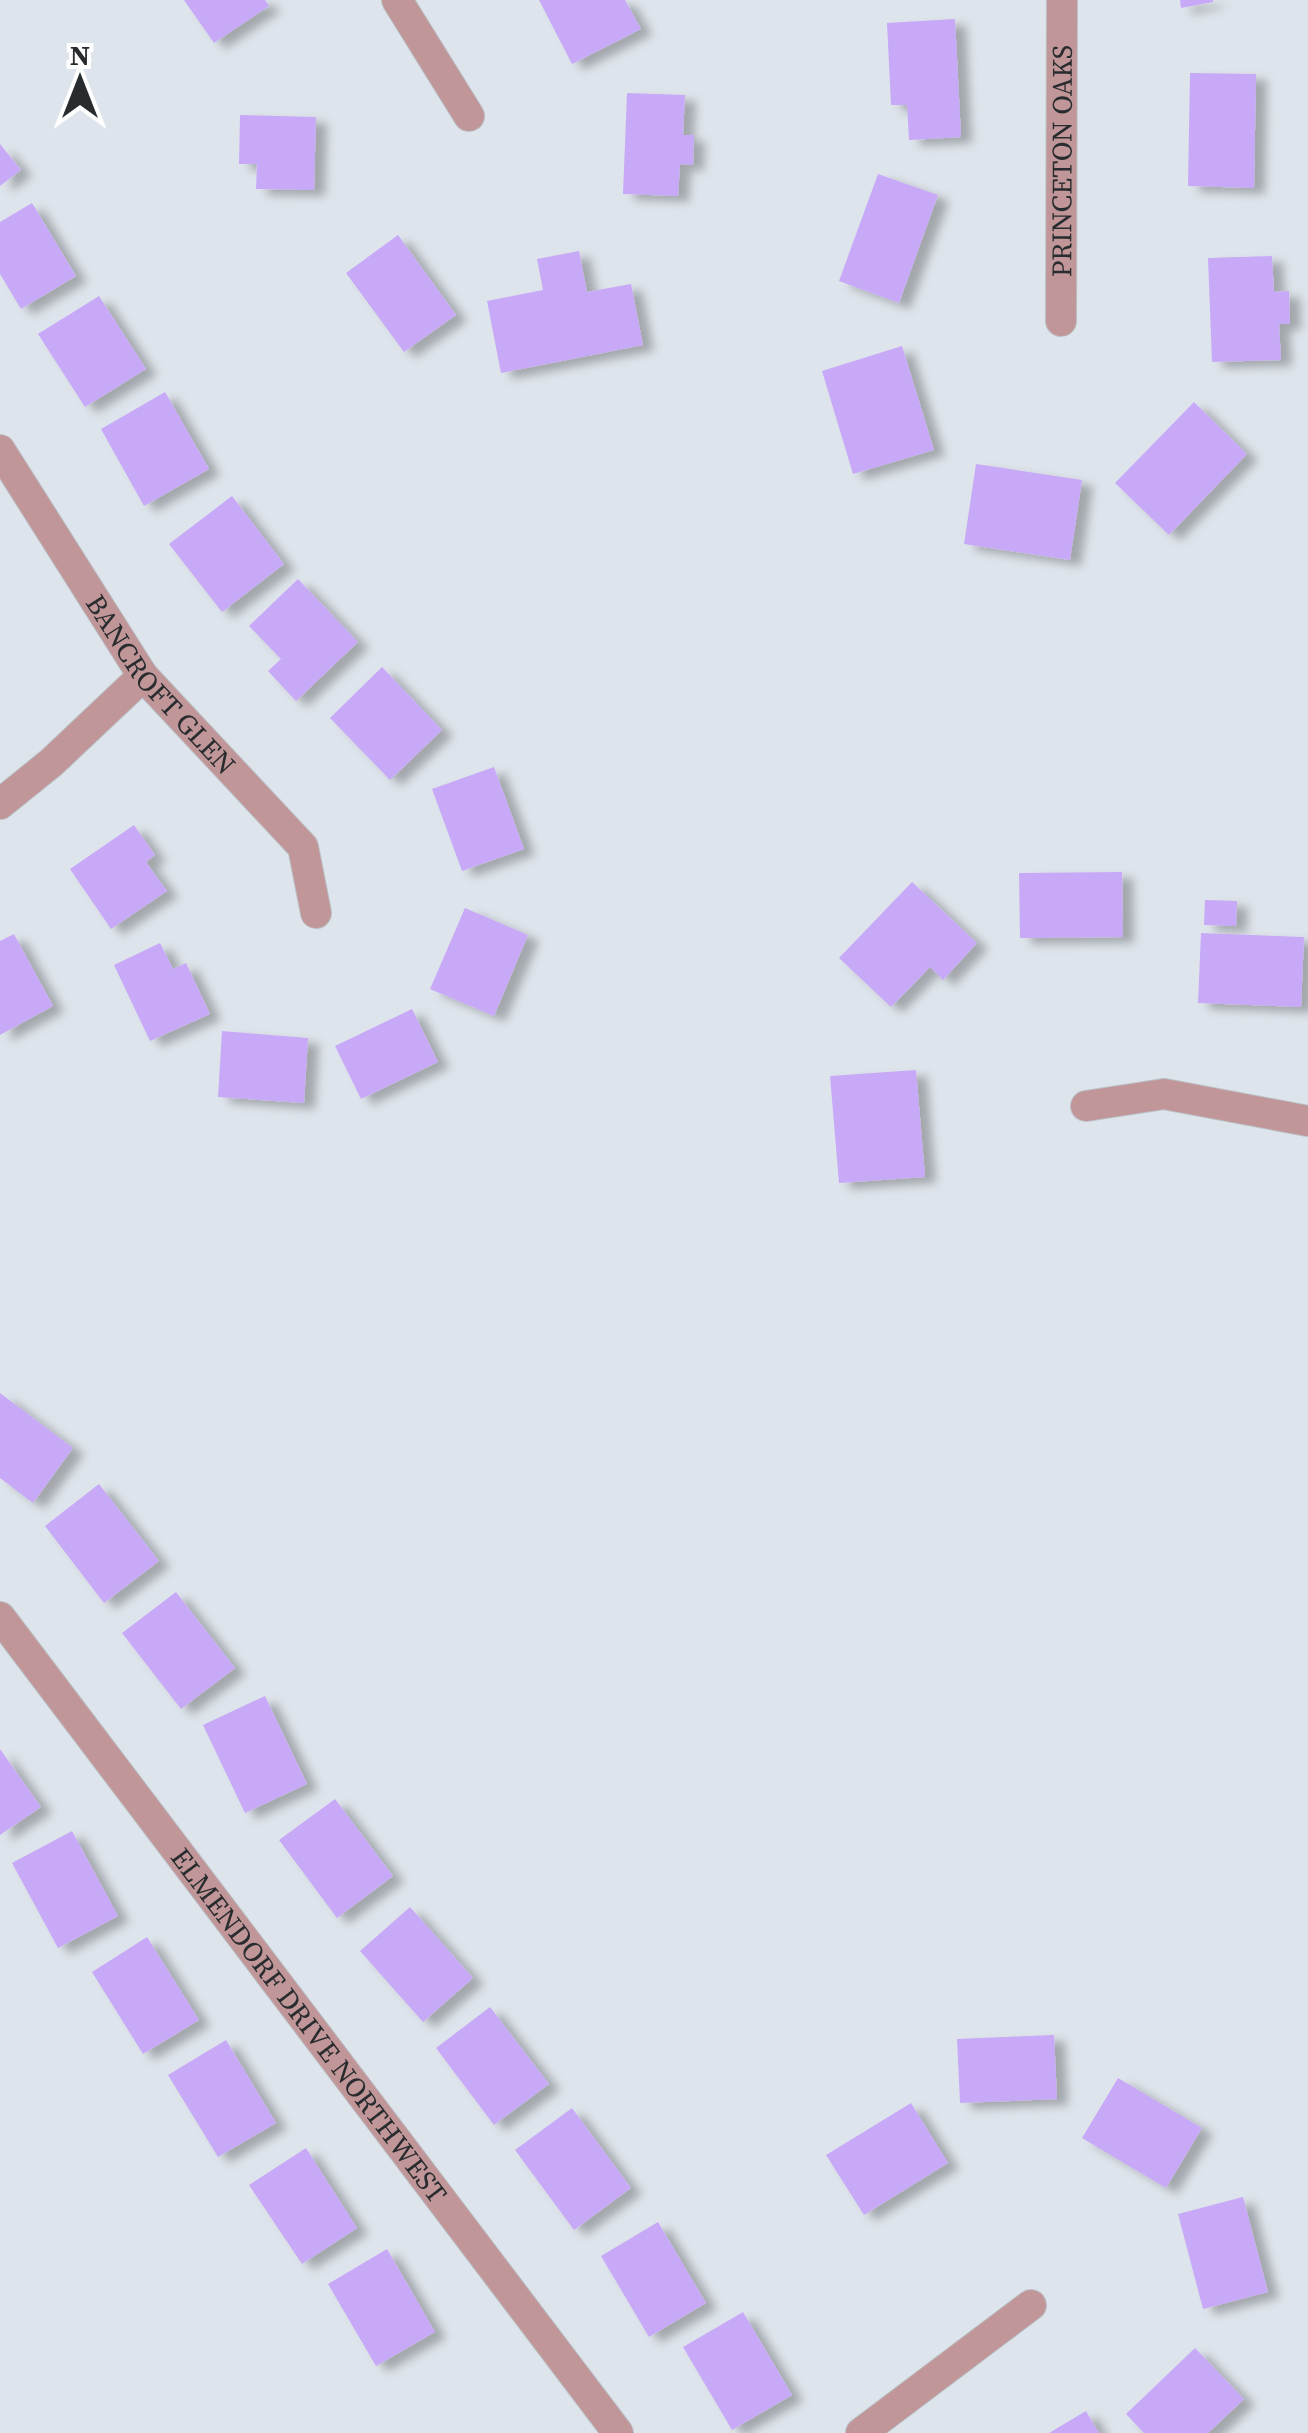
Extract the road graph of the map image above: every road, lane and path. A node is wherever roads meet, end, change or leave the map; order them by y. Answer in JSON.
{"nodes":[{"id":1,"x":397,"y":0,"type":"edge"},
{"id":2,"x":1062,"y":0,"type":"edge"},
{"id":3,"x":469,"y":116,"type":"dead end"},
{"id":4,"x":1061,"y":321,"type":"dead end"},
{"id":5,"x":0,"y":450,"type":"edge"},
{"id":6,"x":143,"y":676,"type":"junction"},
{"id":7,"x":0,"y":804,"type":"edge"},
{"id":8,"x":316,"y":914,"type":"dead end"},
{"id":9,"x":1086,"y":1106,"type":"dead end"},
{"id":10,"x":1308,"y":1121,"type":"edge"},
{"id":11,"x":0,"y":1617,"type":"edge"},
{"id":12,"x":1031,"y":2304,"type":"dead end"},
{"id":13,"x":618,"y":2433,"type":"edge"},
{"id":14,"x":861,"y":2433,"type":"edge"}],
"edges":[{"from":1,"to":3,"type":"street"},
{"from":2,"to":4,"type":"street","name":"PRINCETON OAKS"},
{"from":5,"to":6,"type":"street","name":"BANCROFT GLEN"},
{"from":6,"to":7,"type":"street"},
{"from":6,"to":8,"type":"street","name":"BANCROFT GLEN"},
{"from":9,"to":10,"type":"street"},
{"from":11,"to":13,"type":"street","name":"ELMENDORF DRIVE NORTHWEST"},
{"from":12,"to":14,"type":"street"}]}
